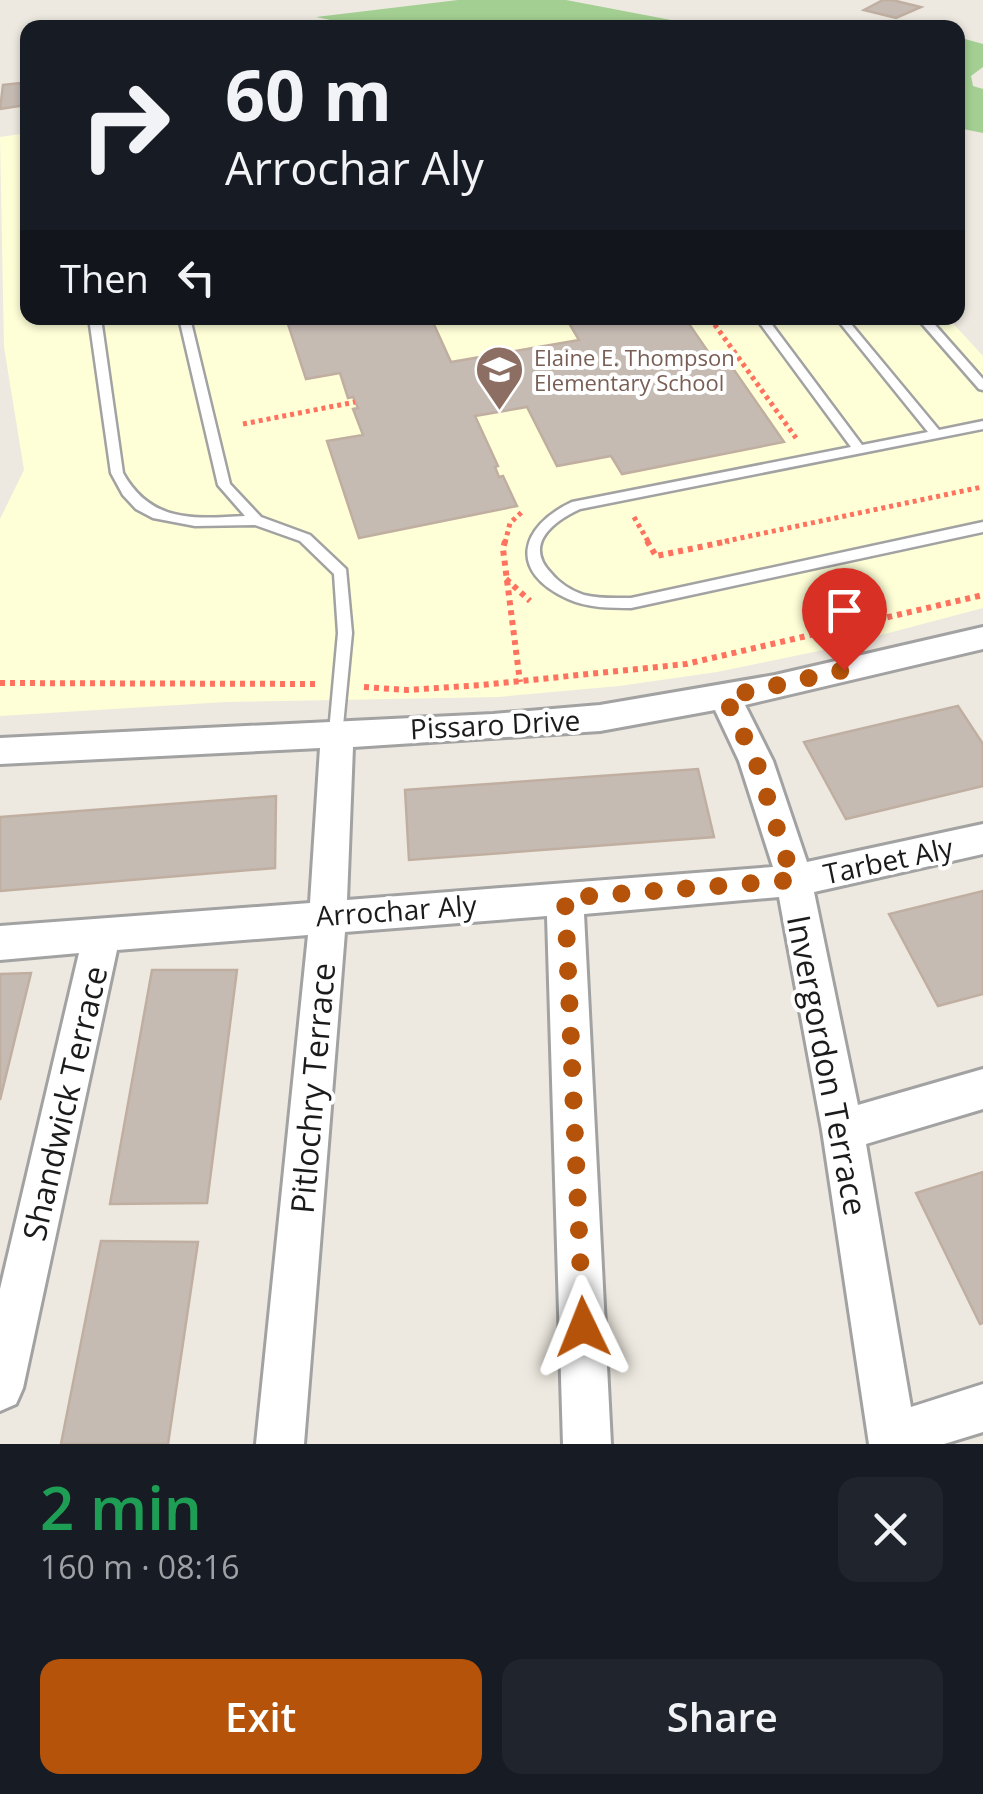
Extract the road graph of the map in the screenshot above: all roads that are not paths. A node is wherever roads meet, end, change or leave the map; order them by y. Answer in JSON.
{"nodes":[{"id":1,"x":95,"y":325,"type":"edge"},
{"id":2,"x":187,"y":325,"type":"edge"},
{"id":3,"x":767,"y":325,"type":"edge"},
{"id":4,"x":847,"y":325,"type":"edge"},
{"id":5,"x":929,"y":325,"type":"edge"},
{"id":6,"x":983,"y":386,"type":"edge"},
{"id":7,"x":983,"y":425,"type":"edge"},
{"id":8,"x":936,"y":434,"type":"junction"},
{"id":9,"x":859,"y":449,"type":"junction"},
{"id":10,"x":256,"y":520,"type":"junction"},
{"id":11,"x":983,"y":527,"type":"edge"},
{"id":12,"x":983,"y":638,"type":"edge"},
{"id":13,"x":725,"y":697,"type":"junction"},
{"id":14,"x":338,"y":732,"type":"junction"},
{"id":15,"x":0,"y":750,"type":"edge"},
{"id":16,"x":983,"y":839,"type":"edge"},
{"id":17,"x":793,"y":880,"type":"junction"},
{"id":18,"x":565,"y":898,"type":"junction"},
{"id":19,"x":328,"y":915,"type":"junction"},
{"id":20,"x":102,"y":934,"type":"junction"},
{"id":21,"x":0,"y":943,"type":"edge"},
{"id":22,"x":983,"y":1089,"type":"edge"},
{"id":23,"x":843,"y":1130,"type":"junction"},
{"id":24,"x":0,"y":1388,"type":"edge"},
{"id":25,"x":983,"y":1408,"type":"edge"},
{"id":26,"x":893,"y":1440,"type":"edge"},
{"id":27,"x":280,"y":1444,"type":"edge"},
{"id":28,"x":587,"y":1444,"type":"edge"}],
"edges":[{"from":1,"to":10,"type":"lane"},
{"from":2,"to":10,"type":"lane"},
{"from":3,"to":9,"type":"lane"},
{"from":4,"to":8,"type":"lane"},
{"from":5,"to":6,"type":"lane"},
{"from":7,"to":8,"type":"lane"},
{"from":8,"to":9,"type":"lane"},
{"from":9,"to":11,"type":"lane"},
{"from":10,"to":14,"type":"lane"},
{"from":12,"to":13,"type":"street","name":"Pissaro Drive"},
{"from":13,"to":14,"type":"street","name":"Pissaro Drive"},
{"from":13,"to":17,"type":"street","name":"Invergordon Terrace"},
{"from":14,"to":15,"type":"street","name":"Pissaro Drive"},
{"from":14,"to":19,"type":"street","name":"Pitlochry Terrace"},
{"from":16,"to":17,"type":"street","name":"Tarbet Aly"},
{"from":17,"to":18,"type":"street","name":"Arrochar Aly"},
{"from":17,"to":23,"type":"street","name":"Invergordon Terrace"},
{"from":18,"to":19,"type":"street","name":"Arrochar Aly"},
{"from":18,"to":28,"type":"street"},
{"from":19,"to":20,"type":"street","name":"Arrochar Aly"},
{"from":19,"to":27,"type":"street","name":"Pitlochry Terrace"},
{"from":20,"to":21,"type":"street","name":"Arrochar Aly"},
{"from":20,"to":24,"type":"street","name":"Shandwick Terrace"},
{"from":22,"to":23,"type":"street"},
{"from":23,"to":26,"type":"street","name":"Invergordon Terrace"},
{"from":25,"to":26,"type":"street"}]}
